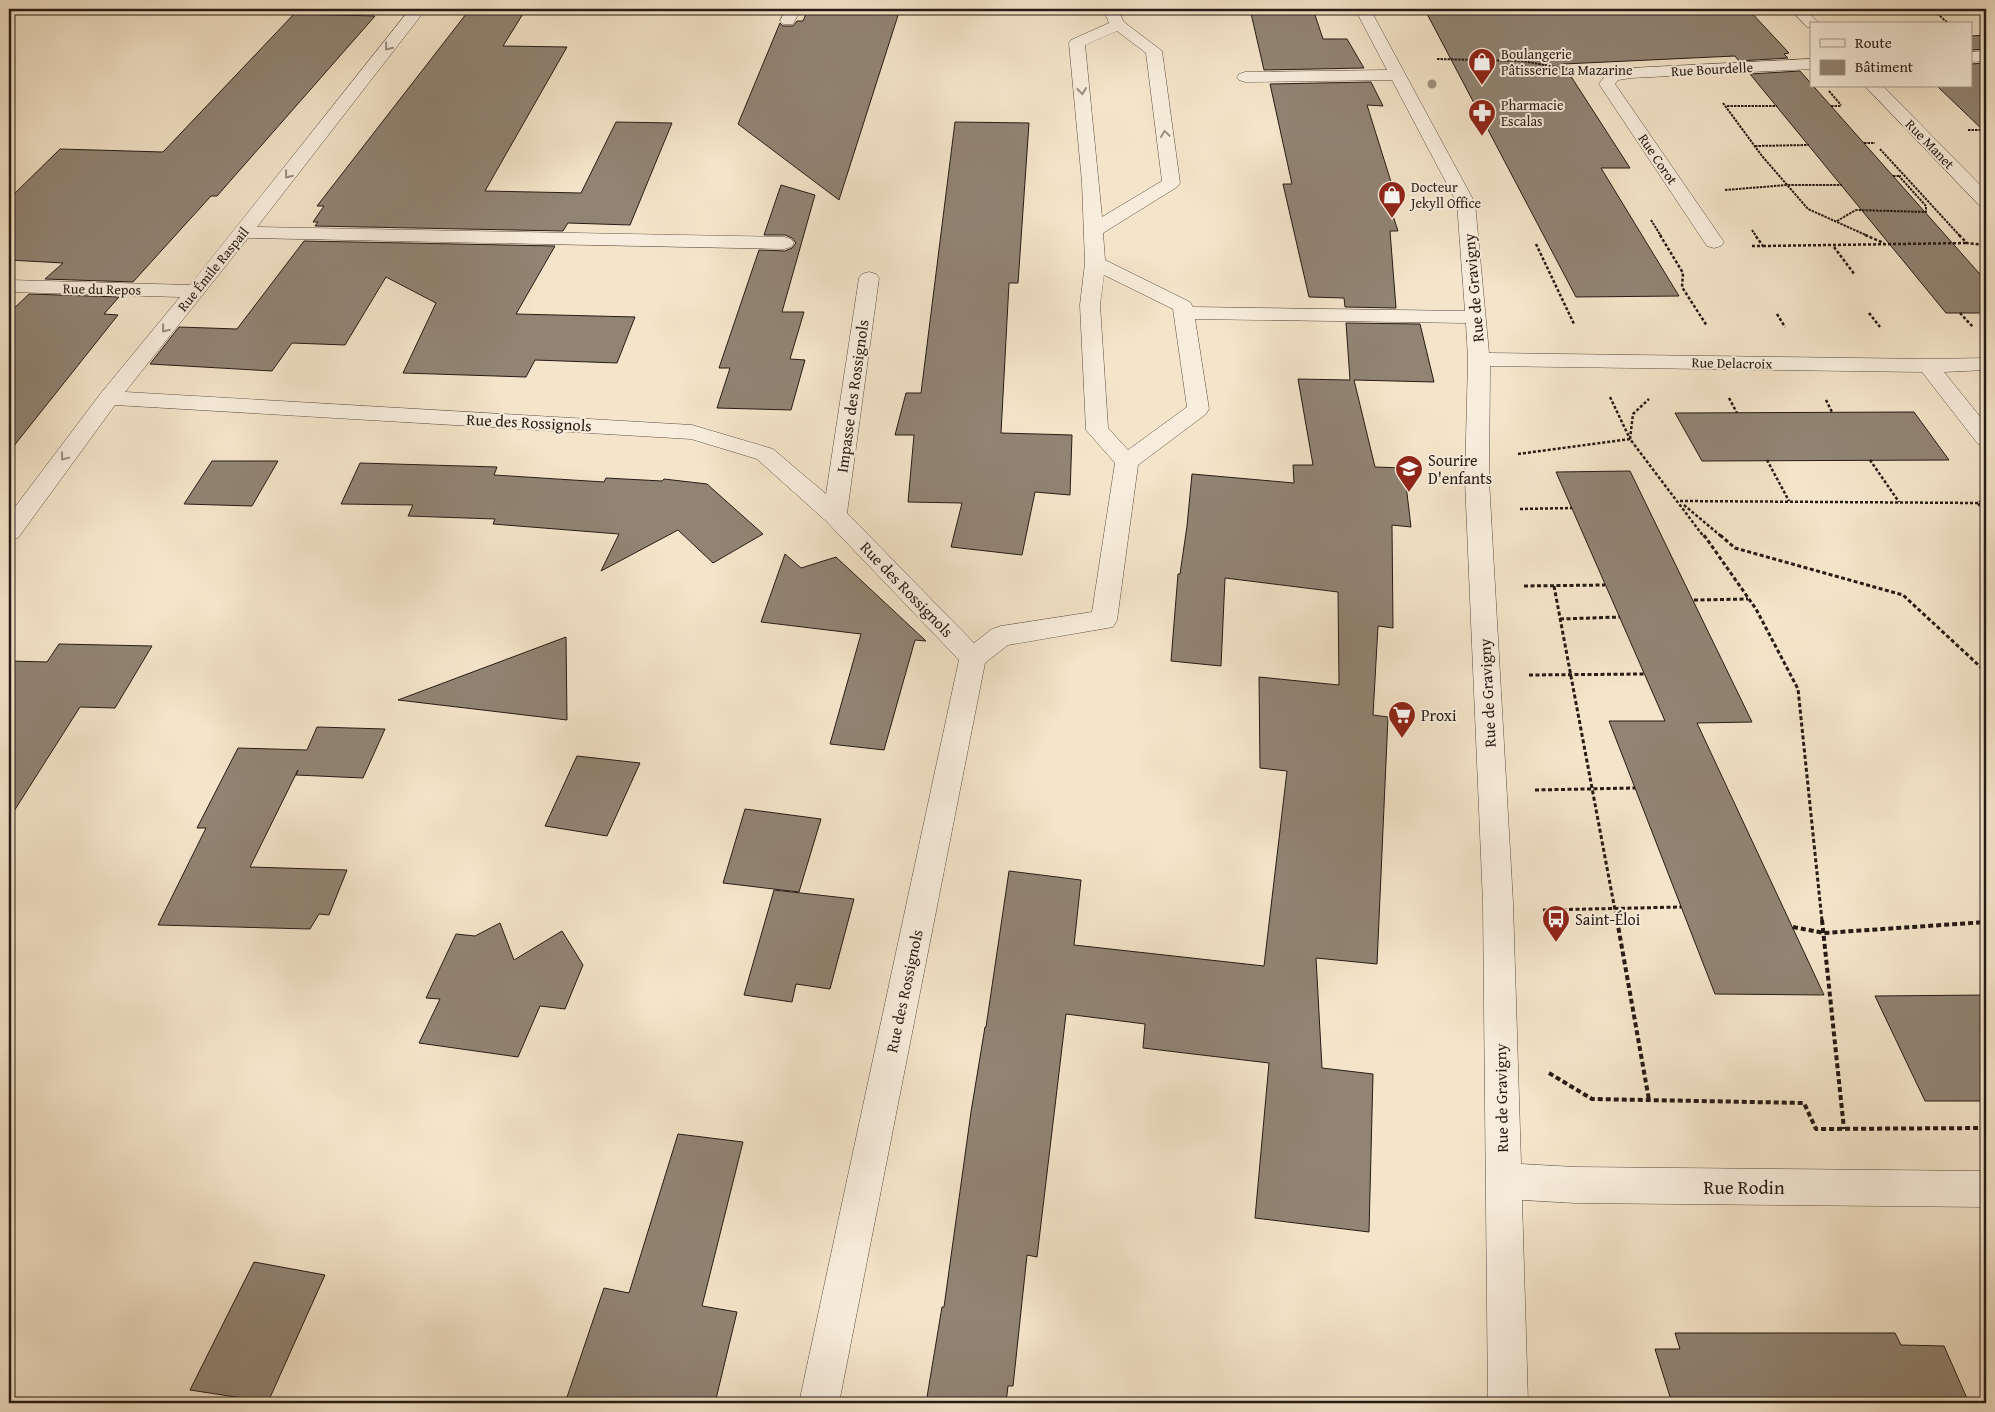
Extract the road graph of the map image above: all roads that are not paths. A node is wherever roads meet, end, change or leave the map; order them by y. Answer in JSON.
{"nodes":[{"id":1,"x":418,"y":9,"type":"edge"},
{"id":2,"x":1110,"y":9,"type":"edge"},
{"id":3,"x":1363,"y":9,"type":"edge"},
{"id":4,"x":1797,"y":9,"type":"edge"},
{"id":5,"x":1810,"y":22,"type":"edge"},
{"id":6,"x":1118,"y":25,"type":"junction"},
{"id":7,"x":1972,"y":56,"type":"edge"},
{"id":8,"x":1986,"y":56,"type":"edge"},
{"id":9,"x":1810,"y":64,"type":"edge"},
{"id":10,"x":1398,"y":75,"type":"junction"},
{"id":11,"x":1614,"y":76,"type":"joint"},
{"id":12,"x":1245,"y":77,"type":"dead end"},
{"id":13,"x":1875,"y":88,"type":"edge"},
{"id":14,"x":1986,"y":201,"type":"edge"},
{"id":15,"x":243,"y":232,"type":"junction"},
{"id":16,"x":1093,"y":232,"type":"junction"},
{"id":17,"x":1714,"y":242,"type":"dead end"},
{"id":18,"x":784,"y":243,"type":"dead end"},
{"id":19,"x":1095,"y":263,"type":"junction"},
{"id":20,"x":869,"y":278,"type":"dead end"},
{"id":21,"x":9,"y":286,"type":"edge"},
{"id":22,"x":196,"y":291,"type":"junction"},
{"id":23,"x":1184,"y":313,"type":"junction"},
{"id":24,"x":1475,"y":317,"type":"junction"},
{"id":25,"x":1479,"y":360,"type":"junction"},
{"id":26,"x":1986,"y":364,"type":"edge"},
{"id":27,"x":1928,"y":366,"type":"junction"},
{"id":28,"x":109,"y":398,"type":"junction"},
{"id":29,"x":1986,"y":439,"type":"edge"},
{"id":30,"x":1127,"y":462,"type":"junction"},
{"id":31,"x":835,"y":515,"type":"junction"},
{"id":32,"x":9,"y":532,"type":"edge"},
{"id":33,"x":973,"y":658,"type":"junction"},
{"id":34,"x":1503,"y":1181,"type":"junction"},
{"id":35,"x":1986,"y":1189,"type":"edge"},
{"id":36,"x":819,"y":1403,"type":"edge"},
{"id":37,"x":1508,"y":1403,"type":"edge"}],
"edges":[{"from":1,"to":15,"type":"street","name":"Rue Émile Raspail","one_way":true},
{"from":2,"to":6,"type":"street"},
{"from":3,"to":10,"type":"street","name":"Rue de Gravigny"},
{"from":4,"to":5,"type":"street"},
{"from":6,"to":16,"type":"street","one_way":true},
{"from":16,"to":6,"type":"street","one_way":true},
{"from":7,"to":8,"type":"street"},
{"from":9,"to":11,"type":"street","name":"Rue Bourdelle"},
{"from":10,"to":12,"type":"street"},
{"from":10,"to":24,"type":"street","name":"Rue de Gravigny"},
{"from":11,"to":17,"type":"street","name":"Rue Corot"},
{"from":13,"to":14,"type":"street","name":"Rue Manet"},
{"from":15,"to":18,"type":"street"},
{"from":15,"to":22,"type":"street","name":"Rue Émile Raspail"},
{"from":16,"to":19,"type":"street"},
{"from":19,"to":23,"type":"street"},
{"from":19,"to":30,"type":"street"},
{"from":20,"to":31,"type":"street","name":"Impasse des Rossignols"},
{"from":21,"to":22,"type":"street","name":"Rue du Repos"},
{"from":22,"to":28,"type":"street","name":"Rue Émile Raspail","one_way":true},
{"from":23,"to":24,"type":"street"},
{"from":23,"to":30,"type":"street"},
{"from":24,"to":25,"type":"street","name":"Rue de Gravigny"},
{"from":25,"to":27,"type":"street","name":"Rue Delacroix"},
{"from":25,"to":34,"type":"street","name":"Rue de Gravigny"},
{"from":26,"to":27,"type":"street","name":"Rue Delacroix"},
{"from":27,"to":29,"type":"street"},
{"from":28,"to":31,"type":"street","name":"Rue des Rossignols"},
{"from":28,"to":32,"type":"street","name":"Rue Émile Raspail","one_way":true},
{"from":30,"to":33,"type":"street"},
{"from":31,"to":33,"type":"street","name":"Rue des Rossignols"},
{"from":33,"to":36,"type":"street","name":"Rue des Rossignols"},
{"from":34,"to":35,"type":"street","name":"Rue Rodin"},
{"from":34,"to":37,"type":"street","name":"Rue de Gravigny"}]}
